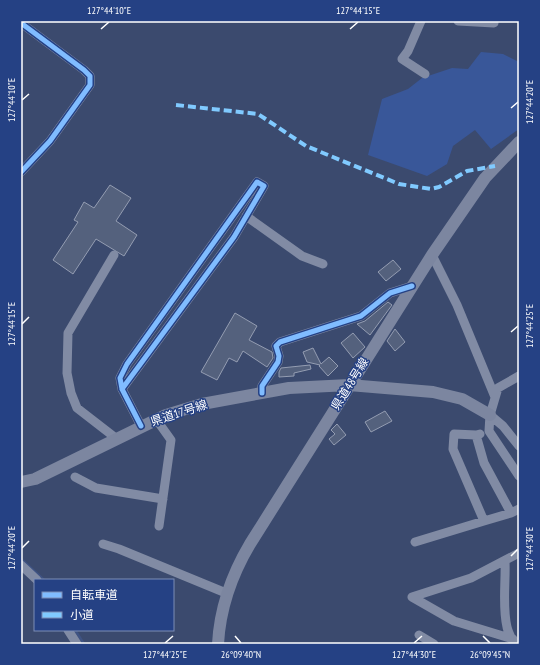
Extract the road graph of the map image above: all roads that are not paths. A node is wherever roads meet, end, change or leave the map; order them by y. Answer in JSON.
{"nodes":[{"id":1,"x":421,"y":21,"type":"edge"},
{"id":2,"x":458,"y":21,"type":"edge"},
{"id":3,"x":494,"y":21,"type":"edge"},
{"id":4,"x":21,"y":23,"type":"edge"},
{"id":5,"x":425,"y":74,"type":"dead end"},
{"id":6,"x":519,"y":142,"type":"edge"},
{"id":7,"x":21,"y":172,"type":"edge"},
{"id":8,"x":246,"y":216,"type":"junction"},
{"id":9,"x":114,"y":255,"type":"dead end"},
{"id":10,"x":432,"y":255,"type":"junction"},
{"id":11,"x":323,"y":264,"type":"dead end"},
{"id":12,"x":412,"y":286,"type":"junction"},
{"id":13,"x":518,"y":379,"type":"edge"},
{"id":14,"x":349,"y":385,"type":"junction"},
{"id":15,"x":122,"y":389,"type":"junction"},
{"id":16,"x":262,"y":393,"type":"junction"},
{"id":17,"x":495,"y":397,"type":"junction"},
{"id":18,"x":490,"y":415,"type":"junction"},
{"id":19,"x":156,"y":419,"type":"junction"},
{"id":20,"x":140,"y":426,"type":"junction"},
{"id":21,"x":489,"y":431,"type":"junction"},
{"id":22,"x":476,"y":435,"type":"junction"},
{"id":23,"x":117,"y":439,"type":"junction"},
{"id":24,"x":519,"y":446,"type":"edge"},
{"id":25,"x":519,"y":476,"type":"edge"},
{"id":26,"x":75,"y":477,"type":"dead end"},
{"id":27,"x":21,"y":482,"type":"edge"},
{"id":28,"x":163,"y":499,"type":"junction"},
{"id":29,"x":515,"y":511,"type":"edge"},
{"id":30,"x":484,"y":521,"type":"junction"},
{"id":31,"x":159,"y":526,"type":"dead end"},
{"id":32,"x":415,"y":542,"type":"dead end"},
{"id":33,"x":103,"y":544,"type":"dead end"},
{"id":34,"x":519,"y":553,"type":"edge"},
{"id":35,"x":505,"y":561,"type":"junction"},
{"id":36,"x":21,"y":565,"type":"edge"},
{"id":37,"x":36,"y":579,"type":"edge"},
{"id":38,"x":226,"y":593,"type":"junction"},
{"id":39,"x":69,"y":631,"type":"edge"},
{"id":40,"x":419,"y":635,"type":"dead end"},
{"id":41,"x":514,"y":638,"type":"edge"},
{"id":42,"x":77,"y":644,"type":"edge"},
{"id":43,"x":218,"y":644,"type":"edge"},
{"id":44,"x":434,"y":644,"type":"edge"}],
"edges":[{"from":1,"to":5,"type":"street"},
{"from":2,"to":3,"type":"street"},
{"from":4,"to":7,"type":"street"},
{"from":6,"to":10,"type":"main road","name":"県道48号線"},
{"from":8,"to":11,"type":"street"},
{"from":8,"to":15,"type":"street"},
{"from":8,"to":15,"type":"street"},
{"from":9,"to":23,"type":"street"},
{"from":10,"to":12,"type":"main road","name":"県道48号線"},
{"from":10,"to":17,"type":"street"},
{"from":12,"to":14,"type":"main road","name":"県道48号線"},
{"from":12,"to":16,"type":"street"},
{"from":13,"to":17,"type":"street"},
{"from":14,"to":16,"type":"main road","name":"県道17号線"},
{"from":14,"to":18,"type":"main road","name":"県道17号線"},
{"from":14,"to":38,"type":"main road","name":"県道48号線"},
{"from":15,"to":20,"type":"street"},
{"from":16,"to":19,"type":"main road","name":"県道17号線"},
{"from":17,"to":18,"type":"street"},
{"from":18,"to":21,"type":"street"},
{"from":18,"to":24,"type":"street"},
{"from":19,"to":20,"type":"main road","name":"県道17号線"},
{"from":19,"to":28,"type":"street"},
{"from":20,"to":23,"type":"main road","name":"県道17号線"},
{"from":21,"to":22,"type":"street"},
{"from":21,"to":25,"type":"street"},
{"from":22,"to":29,"type":"street"},
{"from":22,"to":30,"type":"street"},
{"from":23,"to":27,"type":"main road","name":"県道17号線"},
{"from":26,"to":28,"type":"street"},
{"from":28,"to":31,"type":"street"},
{"from":29,"to":30,"type":"street"},
{"from":30,"to":32,"type":"street"},
{"from":33,"to":38,"type":"street"},
{"from":34,"to":35,"type":"street"},
{"from":35,"to":41,"type":"street"},
{"from":35,"to":41,"type":"street"},
{"from":36,"to":37,"type":"street"},
{"from":38,"to":43,"type":"main road","name":"県道48号線"},
{"from":39,"to":42,"type":"street"},
{"from":40,"to":44,"type":"street"}]}
